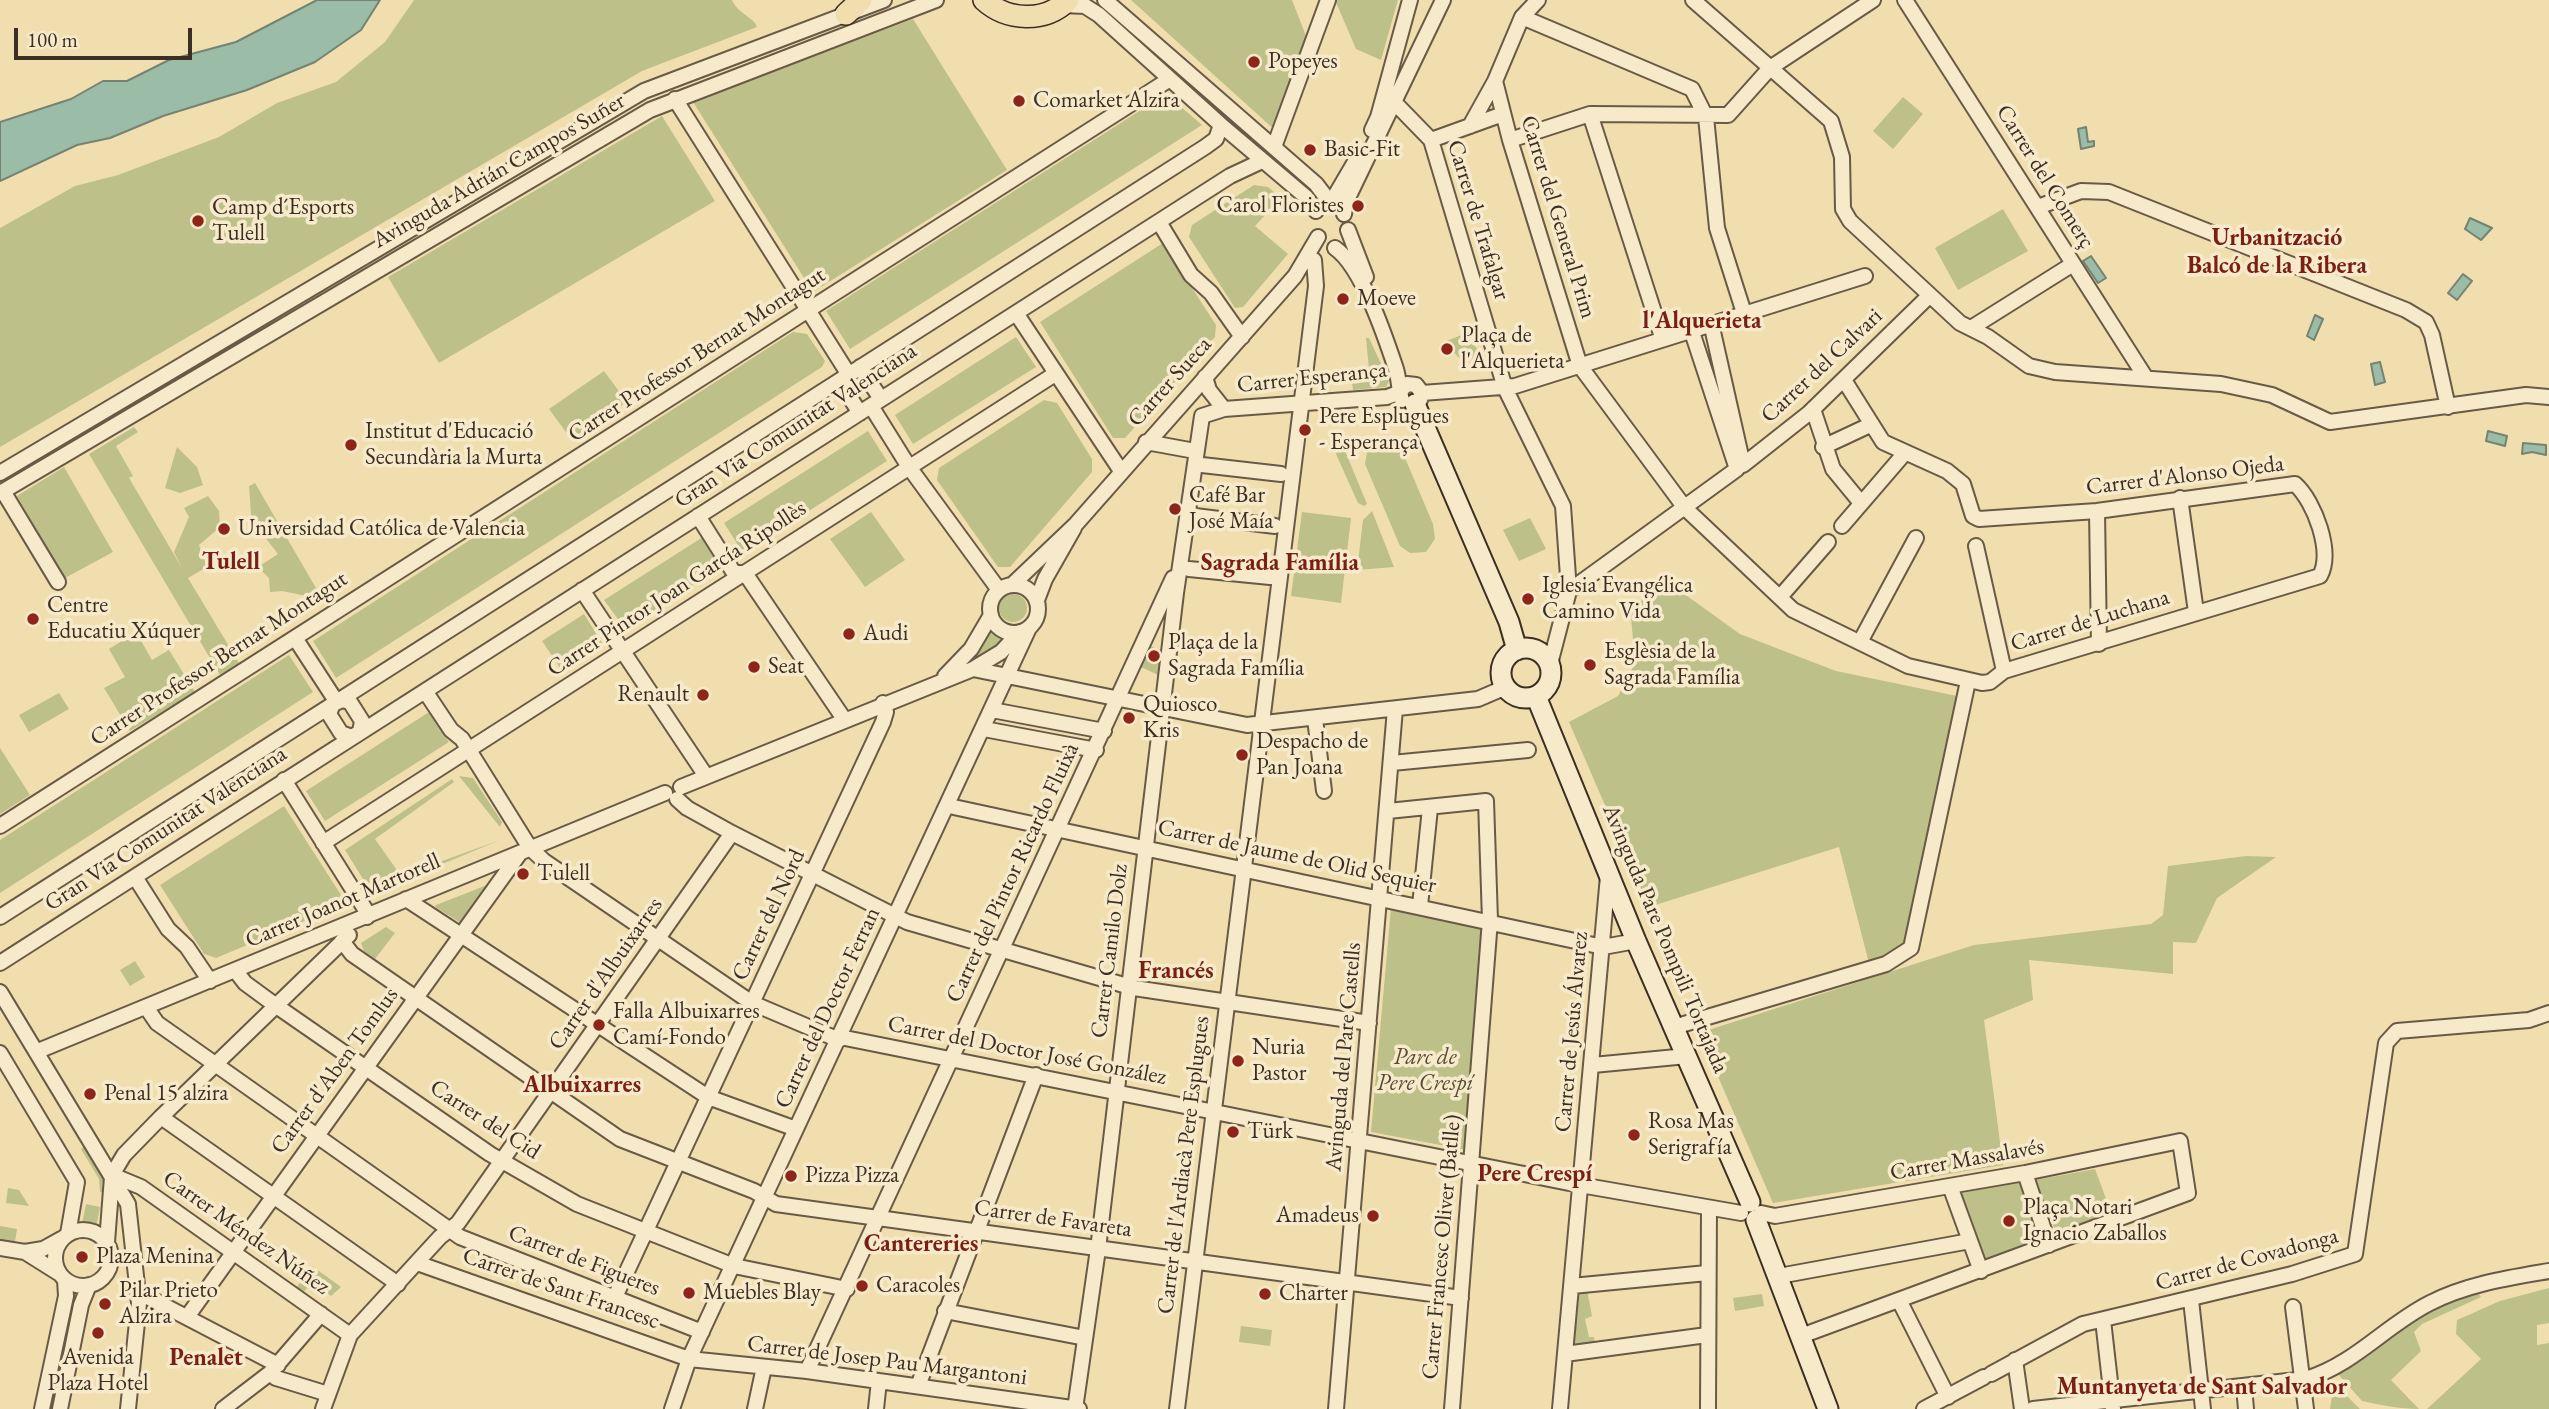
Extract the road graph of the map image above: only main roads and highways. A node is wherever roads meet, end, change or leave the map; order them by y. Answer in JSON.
{"nodes":[{"id":1,"x":984,"y":0,"type":"edge"},
{"id":2,"x":1065,"y":2,"type":"edge"}],
"edges":[{"from":1,"to":2,"type":"main road"}]}
